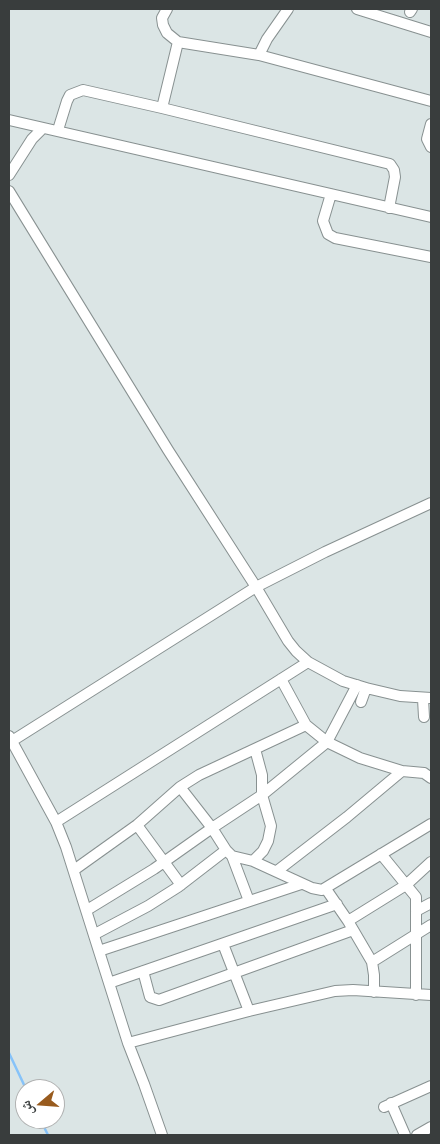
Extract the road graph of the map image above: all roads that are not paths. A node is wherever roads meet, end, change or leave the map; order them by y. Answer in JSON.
{"nodes":[{"id":1,"x":167,"y":9,"type":"edge"},
{"id":2,"x":288,"y":9,"type":"edge"},
{"id":3,"x":357,"y":9,"type":"edge"},
{"id":4,"x":431,"y":32,"type":"edge"},
{"id":5,"x":178,"y":42,"type":"junction"},
{"id":6,"x":260,"y":55,"type":"junction"},
{"id":7,"x":431,"y":101,"type":"edge"},
{"id":8,"x":162,"y":108,"type":"junction"},
{"id":9,"x":9,"y":120,"type":"edge"},
{"id":10,"x":431,"y":124,"type":"edge"},
{"id":11,"x":43,"y":128,"type":"junction"},
{"id":12,"x":58,"y":130,"type":"junction"},
{"id":13,"x":431,"y":147,"type":"edge"},
{"id":14,"x":9,"y":175,"type":"edge"},
{"id":15,"x":9,"y":191,"type":"edge"},
{"id":16,"x":331,"y":194,"type":"junction"},
{"id":17,"x":389,"y":208,"type":"junction"},
{"id":18,"x":431,"y":217,"type":"edge"},
{"id":19,"x":431,"y":258,"type":"edge"},
{"id":20,"x":431,"y":503,"type":"edge"},
{"id":21,"x":256,"y":587,"type":"junction"},
{"id":22,"x":308,"y":662,"type":"junction"},
{"id":23,"x":281,"y":679,"type":"junction"},
{"id":24,"x":362,"y":687,"type":"junction"},
{"id":25,"x":427,"y":698,"type":"edge"},
{"id":26,"x":361,"y":702,"type":"dead end"},
{"id":27,"x":424,"y":717,"type":"dead end"},
{"id":28,"x":306,"y":725,"type":"junction"},
{"id":29,"x":10,"y":739,"type":"edge"},
{"id":30,"x":327,"y":742,"type":"junction"},
{"id":31,"x":254,"y":750,"type":"junction"},
{"id":32,"x":402,"y":771,"type":"junction"},
{"id":33,"x":431,"y":778,"type":"edge"},
{"id":34,"x":180,"y":787,"type":"junction"},
{"id":35,"x":262,"y":795,"type":"junction"},
{"id":36,"x":56,"y":822,"type":"junction"},
{"id":37,"x":137,"y":824,"type":"junction"},
{"id":38,"x":431,"y":824,"type":"edge"},
{"id":39,"x":212,"y":828,"type":"junction"},
{"id":40,"x":229,"y":853,"type":"junction"},
{"id":41,"x":381,"y":854,"type":"junction"},
{"id":42,"x":165,"y":861,"type":"junction"},
{"id":43,"x":253,"y":861,"type":"junction"},
{"id":44,"x":431,"y":862,"type":"edge"},
{"id":45,"x":74,"y":870,"type":"junction"},
{"id":46,"x":277,"y":871,"type":"junction"},
{"id":47,"x":302,"y":884,"type":"junction"},
{"id":48,"x":181,"y":885,"type":"junction"},
{"id":49,"x":406,"y":885,"type":"junction"},
{"id":50,"x":326,"y":889,"type":"junction"},
{"id":51,"x":249,"y":901,"type":"junction"},
{"id":52,"x":431,"y":903,"type":"edge"},
{"id":53,"x":336,"y":904,"type":"junction"},
{"id":54,"x":87,"y":910,"type":"junction"},
{"id":55,"x":416,"y":911,"type":"junction"},
{"id":56,"x":348,"y":921,"type":"junction"},
{"id":57,"x":431,"y":925,"type":"edge"},
{"id":58,"x":353,"y":930,"type":"junction"},
{"id":59,"x":94,"y":934,"type":"junction"},
{"id":60,"x":415,"y":935,"type":"junction"},
{"id":61,"x":223,"y":944,"type":"junction"},
{"id":62,"x":100,"y":952,"type":"junction"},
{"id":63,"x":372,"y":962,"type":"junction"},
{"id":64,"x":142,"y":971,"type":"junction"},
{"id":65,"x":235,"y":973,"type":"junction"},
{"id":66,"x":109,"y":983,"type":"junction"},
{"id":67,"x":374,"y":992,"type":"junction"},
{"id":68,"x":416,"y":995,"type":"junction"},
{"id":69,"x":431,"y":995,"type":"edge"},
{"id":70,"x":249,"y":1011,"type":"junction"},
{"id":71,"x":128,"y":1043,"type":"junction"},
{"id":72,"x":431,"y":1086,"type":"edge"},
{"id":73,"x":431,"y":1127,"type":"edge"},
{"id":74,"x":162,"y":1135,"type":"edge"},
{"id":75,"x":405,"y":1135,"type":"edge"},
{"id":76,"x":417,"y":1135,"type":"edge"}],
"edges":[{"from":1,"to":5,"type":"street"},
{"from":2,"to":6,"type":"street"},
{"from":3,"to":4,"type":"street"},
{"from":5,"to":6,"type":"street"},
{"from":5,"to":8,"type":"street"},
{"from":6,"to":7,"type":"street"},
{"from":8,"to":12,"type":"street"},
{"from":8,"to":17,"type":"street"},
{"from":9,"to":11,"type":"street"},
{"from":10,"to":13,"type":"street"},
{"from":11,"to":12,"type":"street"},
{"from":11,"to":14,"type":"street"},
{"from":12,"to":16,"type":"street"},
{"from":15,"to":21,"type":"street"},
{"from":16,"to":17,"type":"street"},
{"from":16,"to":19,"type":"street"},
{"from":17,"to":18,"type":"street"},
{"from":20,"to":21,"type":"street"},
{"from":21,"to":22,"type":"street"},
{"from":21,"to":29,"type":"street"},
{"from":22,"to":23,"type":"street"},
{"from":22,"to":24,"type":"street"},
{"from":23,"to":28,"type":"street"},
{"from":23,"to":36,"type":"street"},
{"from":24,"to":25,"type":"street"},
{"from":24,"to":26,"type":"street"},
{"from":24,"to":30,"type":"street"},
{"from":25,"to":27,"type":"street"},
{"from":28,"to":30,"type":"street"},
{"from":28,"to":31,"type":"street"},
{"from":29,"to":36,"type":"street"},
{"from":30,"to":32,"type":"street"},
{"from":30,"to":35,"type":"street"},
{"from":31,"to":34,"type":"street"},
{"from":31,"to":35,"type":"street"},
{"from":32,"to":33,"type":"street"},
{"from":32,"to":46,"type":"street"},
{"from":34,"to":37,"type":"street"},
{"from":34,"to":39,"type":"street"},
{"from":35,"to":39,"type":"street"},
{"from":35,"to":43,"type":"street"},
{"from":36,"to":45,"type":"street"},
{"from":37,"to":42,"type":"street"},
{"from":37,"to":45,"type":"street"},
{"from":38,"to":41,"type":"street"},
{"from":39,"to":40,"type":"street"},
{"from":39,"to":42,"type":"street"},
{"from":40,"to":43,"type":"street"},
{"from":40,"to":48,"type":"street"},
{"from":40,"to":51,"type":"street"},
{"from":41,"to":49,"type":"street"},
{"from":41,"to":50,"type":"street"},
{"from":42,"to":48,"type":"street"},
{"from":42,"to":54,"type":"street"},
{"from":43,"to":46,"type":"street"},
{"from":44,"to":49,"type":"street"},
{"from":45,"to":54,"type":"street"},
{"from":46,"to":47,"type":"street"},
{"from":47,"to":50,"type":"street"},
{"from":47,"to":51,"type":"street"},
{"from":48,"to":59,"type":"street"},
{"from":49,"to":55,"type":"street"},
{"from":49,"to":56,"type":"street"},
{"from":50,"to":53,"type":"street"},
{"from":51,"to":62,"type":"street"},
{"from":52,"to":55,"type":"street"},
{"from":53,"to":56,"type":"street"},
{"from":53,"to":61,"type":"street"},
{"from":54,"to":59,"type":"street"},
{"from":55,"to":60,"type":"street"},
{"from":56,"to":58,"type":"street"},
{"from":57,"to":60,"type":"street"},
{"from":58,"to":63,"type":"street"},
{"from":58,"to":65,"type":"street"},
{"from":59,"to":62,"type":"street"},
{"from":60,"to":63,"type":"street"},
{"from":60,"to":68,"type":"street"},
{"from":61,"to":64,"type":"street"},
{"from":61,"to":65,"type":"street"},
{"from":62,"to":66,"type":"street"},
{"from":63,"to":67,"type":"street"},
{"from":64,"to":65,"type":"street"},
{"from":64,"to":66,"type":"street"},
{"from":65,"to":70,"type":"street"},
{"from":66,"to":71,"type":"street"},
{"from":67,"to":68,"type":"street"},
{"from":67,"to":70,"type":"street"},
{"from":68,"to":69,"type":"street"},
{"from":70,"to":71,"type":"street"},
{"from":71,"to":74,"type":"street"},
{"from":72,"to":75,"type":"street"},
{"from":73,"to":76,"type":"street"}]}
